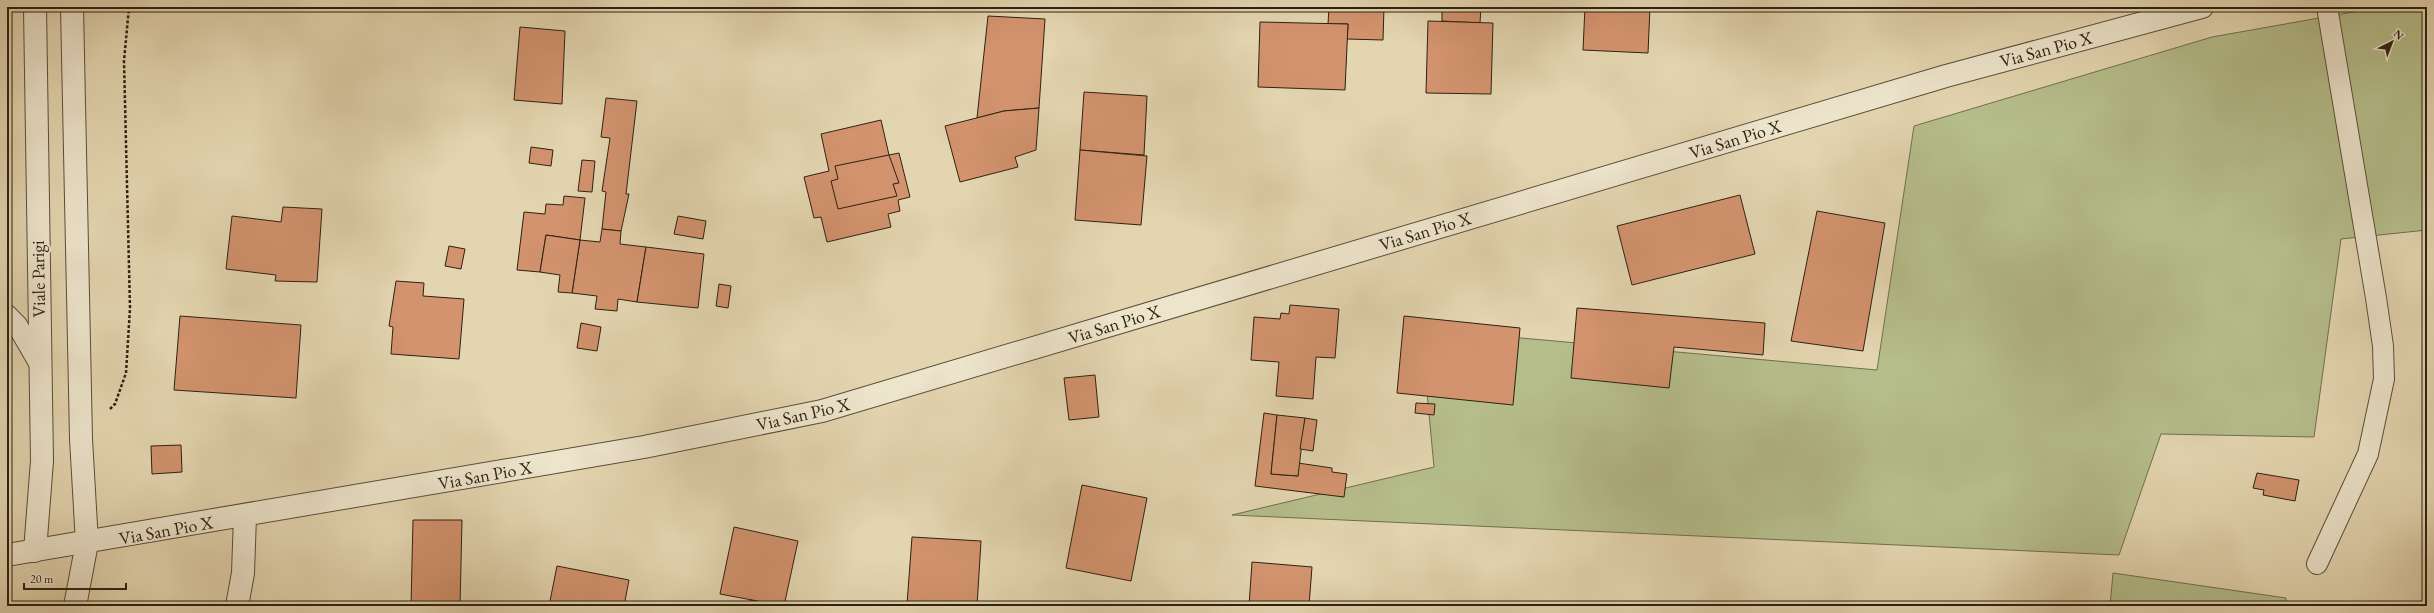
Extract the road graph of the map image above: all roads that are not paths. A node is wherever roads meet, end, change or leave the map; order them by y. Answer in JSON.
{"nodes":[{"id":1,"x":34,"y":7,"type":"edge"},
{"id":2,"x":72,"y":7,"type":"edge"},
{"id":3,"x":2202,"y":7,"type":"edge"},
{"id":4,"x":2327,"y":7,"type":"edge"},
{"id":5,"x":2169,"y":11,"type":"edge"},
{"id":6,"x":7,"y":315,"type":"edge"},
{"id":7,"x":39,"y":363,"type":"junction"},
{"id":8,"x":245,"y":516,"type":"junction"},
{"id":9,"x":87,"y":543,"type":"junction"},
{"id":10,"x":35,"y":551,"type":"junction"},
{"id":11,"x":7,"y":555,"type":"edge"},
{"id":12,"x":2317,"y":564,"type":"dead end"},
{"id":13,"x":75,"y":606,"type":"edge"},
{"id":14,"x":237,"y":606,"type":"edge"}],
"edges":[{"from":1,"to":7,"type":"street","name":"Viale Parigi"},
{"from":2,"to":9,"type":"street"},
{"from":3,"to":5,"type":"street","name":"Via San Pio X"},
{"from":4,"to":12,"type":"lane"},
{"from":5,"to":8,"type":"street","name":"Via San Pio X"},
{"from":6,"to":7,"type":"lane"},
{"from":7,"to":10,"type":"street","name":"Viale Parigi"},
{"from":8,"to":9,"type":"street","name":"Via San Pio X"},
{"from":8,"to":14,"type":"street"},
{"from":9,"to":10,"type":"street","name":"Via San Pio X"},
{"from":9,"to":13,"type":"street"},
{"from":10,"to":11,"type":"street","name":"Via San Pio X"}]}
